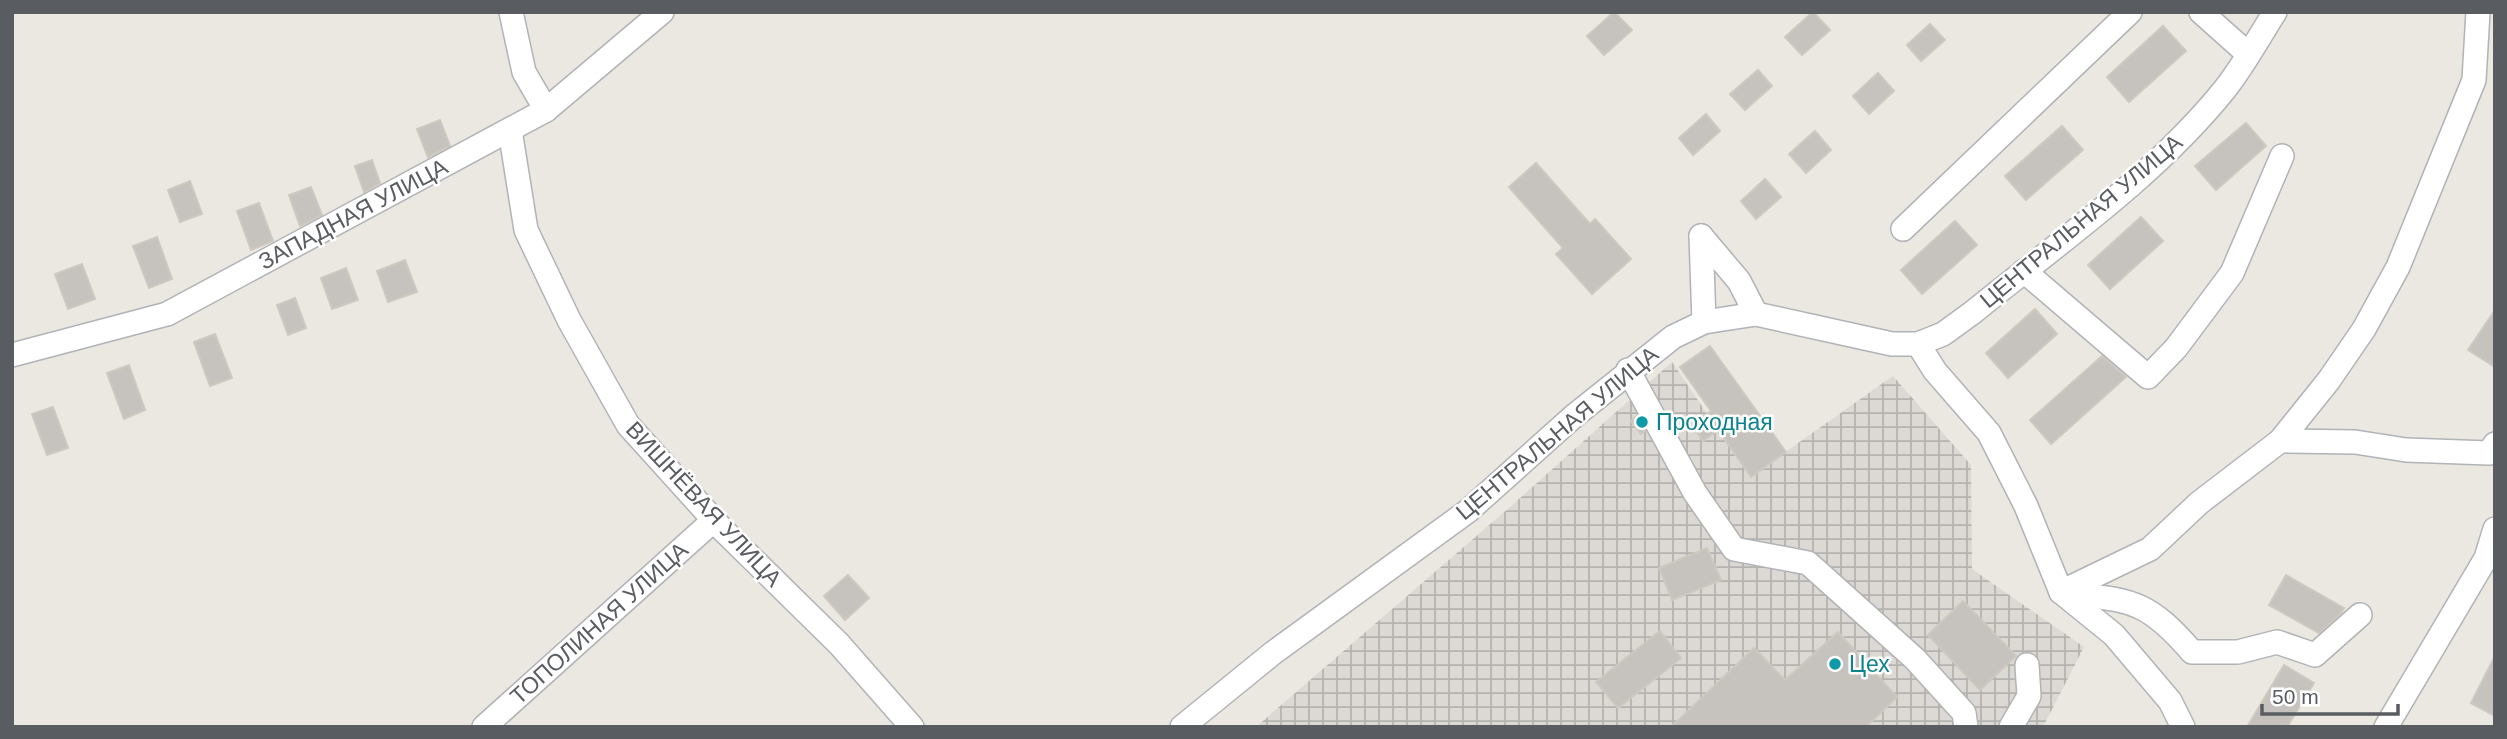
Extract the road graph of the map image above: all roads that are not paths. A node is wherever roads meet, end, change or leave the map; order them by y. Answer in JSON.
{"nodes":[{"id":1,"x":511,"y":12,"type":"edge"},
{"id":2,"x":662,"y":12,"type":"edge"},
{"id":3,"x":2130,"y":12,"type":"edge"},
{"id":4,"x":2201,"y":12,"type":"edge"},
{"id":5,"x":2275,"y":12,"type":"edge"},
{"id":6,"x":2478,"y":12,"type":"edge"},
{"id":7,"x":2248,"y":54,"type":"junction"},
{"id":8,"x":546,"y":110,"type":"junction"},
{"id":9,"x":510,"y":130,"type":"junction"},
{"id":10,"x":2283,"y":156,"type":"dead end"},
{"id":11,"x":1903,"y":229,"type":"dead end"},
{"id":12,"x":2024,"y":271,"type":"junction"},
{"id":13,"x":1756,"y":314,"type":"junction"},
{"id":14,"x":1704,"y":322,"type":"junction"},
{"id":15,"x":1919,"y":344,"type":"junction"},
{"id":16,"x":12,"y":355,"type":"edge"},
{"id":17,"x":1628,"y":370,"type":"junction"},
{"id":18,"x":2280,"y":441,"type":"junction"},
{"id":19,"x":2493,"y":457,"type":"edge"},
{"id":20,"x":713,"y":520,"type":"junction"},
{"id":21,"x":2495,"y":529,"type":"edge"},
{"id":22,"x":2061,"y":592,"type":"junction"},
{"id":23,"x":2360,"y":615,"type":"dead end"},
{"id":24,"x":2027,"y":665,"type":"dead end"},
{"id":25,"x":484,"y":727,"type":"edge"},
{"id":26,"x":912,"y":727,"type":"edge"},
{"id":27,"x":1182,"y":727,"type":"edge"},
{"id":28,"x":1966,"y":727,"type":"edge"},
{"id":29,"x":2011,"y":727,"type":"edge"},
{"id":30,"x":2183,"y":727,"type":"edge"},
{"id":31,"x":2386,"y":727,"type":"edge"}],
"edges":[{"from":1,"to":8,"type":"street"},
{"from":2,"to":8,"type":"street","name":"ЗАПАДНАЯ УЛИЦА"},
{"from":3,"to":11,"type":"street"},
{"from":4,"to":7,"type":"street"},
{"from":5,"to":7,"type":"street","name":"ЦЕНТРАЛЬНАЯ УЛИЦА"},
{"from":6,"to":18,"type":"street"},
{"from":7,"to":12,"type":"street","name":"ЦЕНТРАЛЬНАЯ УЛИЦА"},
{"from":8,"to":9,"type":"street","name":"ЗАПАДНАЯ УЛИЦА"},
{"from":9,"to":16,"type":"street","name":"ЗАПАДНАЯ УЛИЦА"},
{"from":9,"to":20,"type":"street","name":"ВИШНЁВАЯ УЛИЦА"},
{"from":10,"to":12,"type":"street"},
{"from":12,"to":15,"type":"street","name":"ЦЕНТРАЛЬНАЯ УЛИЦА"},
{"from":13,"to":14,"type":"street","name":"ЦЕНТРАЛЬНАЯ УЛИЦА"},
{"from":13,"to":14,"type":"street"},
{"from":13,"to":15,"type":"street","name":"ЦЕНТРАЛЬНАЯ УЛИЦА"},
{"from":14,"to":17,"type":"street","name":"ЦЕНТРАЛЬНАЯ УЛИЦА"},
{"from":15,"to":22,"type":"street"},
{"from":17,"to":27,"type":"street","name":"ЦЕНТРАЛЬНАЯ УЛИЦА"},
{"from":17,"to":28,"type":"street"},
{"from":18,"to":19,"type":"street"},
{"from":18,"to":22,"type":"street"},
{"from":20,"to":25,"type":"street","name":"ТОПОЛИНАЯ УЛИЦА"},
{"from":20,"to":26,"type":"street","name":"ВИШНЁВАЯ УЛИЦА"},
{"from":21,"to":31,"type":"street"},
{"from":22,"to":23,"type":"street"},
{"from":22,"to":30,"type":"street"},
{"from":24,"to":29,"type":"street"}]}
